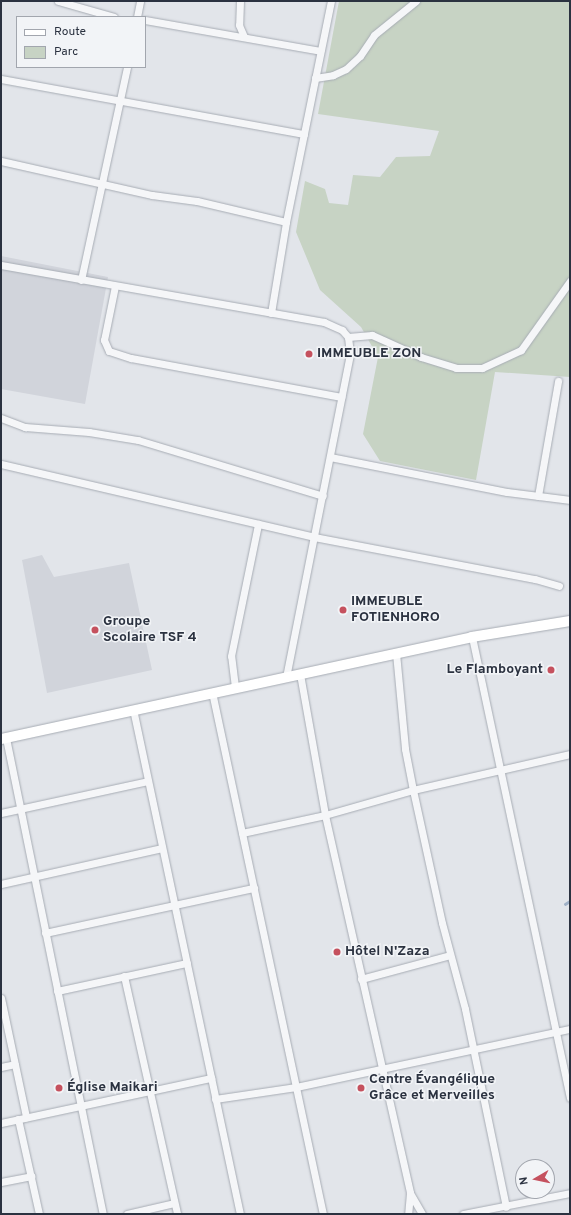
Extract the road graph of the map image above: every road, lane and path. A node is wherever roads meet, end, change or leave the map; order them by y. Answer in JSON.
{"nodes":[{"id":1,"x":58,"y":1,"type":"edge"},
{"id":2,"x":140,"y":1,"type":"edge"},
{"id":3,"x":240,"y":1,"type":"edge"},
{"id":4,"x":331,"y":1,"type":"edge"},
{"id":5,"x":416,"y":1,"type":"edge"},
{"id":6,"x":110,"y":16,"type":"edge"},
{"id":7,"x":137,"y":16,"type":"edge"},
{"id":8,"x":146,"y":20,"type":"edge"},
{"id":9,"x":244,"y":37,"type":"junction"},
{"id":10,"x":320,"y":51,"type":"junction"},
{"id":11,"x":127,"y":68,"type":"edge"},
{"id":12,"x":315,"y":78,"type":"junction"},
{"id":13,"x":1,"y":79,"type":"edge"},
{"id":14,"x":120,"y":101,"type":"junction"},
{"id":15,"x":304,"y":134,"type":"junction"},
{"id":16,"x":1,"y":161,"type":"edge"},
{"id":17,"x":101,"y":183,"type":"junction"},
{"id":18,"x":286,"y":222,"type":"junction"},
{"id":19,"x":1,"y":265,"type":"edge"},
{"id":20,"x":82,"y":280,"type":"junction"},
{"id":21,"x":570,"y":281,"type":"edge"},
{"id":22,"x":115,"y":286,"type":"junction"},
{"id":23,"x":271,"y":313,"type":"junction"},
{"id":24,"x":348,"y":337,"type":"junction"},
{"id":25,"x":558,"y":381,"type":"dead end"},
{"id":26,"x":341,"y":397,"type":"junction"},
{"id":27,"x":1,"y":418,"type":"edge"},
{"id":28,"x":330,"y":457,"type":"junction"},
{"id":29,"x":1,"y":464,"type":"edge"},
{"id":30,"x":323,"y":496,"type":"junction"},
{"id":31,"x":538,"y":496,"type":"junction"},
{"id":32,"x":570,"y":500,"type":"edge"},
{"id":33,"x":258,"y":524,"type":"junction"},
{"id":34,"x":314,"y":537,"type":"junction"},
{"id":35,"x":559,"y":586,"type":"dead end"},
{"id":36,"x":570,"y":620,"type":"edge"},
{"id":37,"x":472,"y":637,"type":"junction"},
{"id":38,"x":396,"y":653,"type":"junction"},
{"id":39,"x":300,"y":674,"type":"junction"},
{"id":40,"x":286,"y":676,"type":"junction"},
{"id":41,"x":236,"y":687,"type":"junction"},
{"id":42,"x":212,"y":692,"type":"junction"},
{"id":43,"x":132,"y":709,"type":"junction"},
{"id":44,"x":4,"y":738,"type":"edge"},
{"id":45,"x":570,"y":754,"type":"edge"},
{"id":46,"x":501,"y":771,"type":"junction"},
{"id":47,"x":148,"y":781,"type":"junction"},
{"id":48,"x":413,"y":790,"type":"junction"},
{"id":49,"x":20,"y":808,"type":"junction"},
{"id":50,"x":1,"y":812,"type":"edge"},
{"id":51,"x":325,"y":815,"type":"junction"},
{"id":52,"x":242,"y":833,"type":"junction"},
{"id":53,"x":162,"y":848,"type":"junction"},
{"id":54,"x":34,"y":877,"type":"junction"},
{"id":55,"x":1,"y":884,"type":"edge"},
{"id":56,"x":254,"y":888,"type":"junction"},
{"id":57,"x":174,"y":906,"type":"junction"},
{"id":58,"x":45,"y":933,"type":"junction"},
{"id":59,"x":450,"y":955,"type":"junction"},
{"id":60,"x":187,"y":963,"type":"junction"},
{"id":61,"x":124,"y":976,"type":"junction"},
{"id":62,"x":361,"y":979,"type":"junction"},
{"id":63,"x":57,"y":991,"type":"junction"},
{"id":64,"x":1,"y":998,"type":"edge"},
{"id":65,"x":2,"y":1010,"type":"edge"},
{"id":66,"x":570,"y":1028,"type":"edge"},
{"id":67,"x":556,"y":1032,"type":"junction"},
{"id":68,"x":472,"y":1049,"type":"junction"},
{"id":69,"x":15,"y":1064,"type":"junction"},
{"id":70,"x":1,"y":1067,"type":"edge"},
{"id":71,"x":381,"y":1069,"type":"junction"},
{"id":72,"x":211,"y":1078,"type":"junction"},
{"id":73,"x":296,"y":1087,"type":"junction"},
{"id":74,"x":150,"y":1091,"type":"junction"},
{"id":75,"x":570,"y":1098,"type":"edge"},
{"id":76,"x":215,"y":1099,"type":"junction"},
{"id":77,"x":81,"y":1106,"type":"junction"},
{"id":78,"x":22,"y":1118,"type":"junction"},
{"id":79,"x":1,"y":1123,"type":"edge"},
{"id":80,"x":31,"y":1176,"type":"junction"},
{"id":81,"x":1,"y":1182,"type":"edge"},
{"id":82,"x":410,"y":1193,"type":"junction"},
{"id":83,"x":570,"y":1193,"type":"edge"},
{"id":84,"x":174,"y":1204,"type":"junction"},
{"id":85,"x":506,"y":1207,"type":"junction"},
{"id":86,"x":39,"y":1214,"type":"edge"},
{"id":87,"x":103,"y":1214,"type":"edge"},
{"id":88,"x":127,"y":1214,"type":"edge"},
{"id":89,"x":176,"y":1214,"type":"edge"},
{"id":90,"x":240,"y":1214,"type":"edge"},
{"id":91,"x":323,"y":1214,"type":"edge"},
{"id":92,"x":408,"y":1214,"type":"edge"},
{"id":93,"x":422,"y":1214,"type":"edge"},
{"id":94,"x":463,"y":1214,"type":"edge"}],
"edges":[{"from":1,"to":6,"type":"street"},
{"from":2,"to":7,"type":"street"},
{"from":3,"to":9,"type":"street"},
{"from":4,"to":10,"type":"street"},
{"from":5,"to":12,"type":"street"},
{"from":8,"to":9,"type":"street"},
{"from":9,"to":10,"type":"street"},
{"from":10,"to":12,"type":"street"},
{"from":11,"to":14,"type":"street"},
{"from":12,"to":15,"type":"street"},
{"from":13,"to":14,"type":"street"},
{"from":14,"to":15,"type":"street"},
{"from":14,"to":17,"type":"street"},
{"from":15,"to":18,"type":"street"},
{"from":16,"to":17,"type":"street"},
{"from":17,"to":18,"type":"street"},
{"from":17,"to":20,"type":"street"},
{"from":18,"to":23,"type":"street"},
{"from":19,"to":20,"type":"street"},
{"from":20,"to":22,"type":"street"},
{"from":21,"to":24,"type":"street"},
{"from":22,"to":23,"type":"street"},
{"from":22,"to":26,"type":"street"},
{"from":23,"to":24,"type":"street"},
{"from":24,"to":26,"type":"street"},
{"from":25,"to":31,"type":"street"},
{"from":26,"to":28,"type":"street"},
{"from":27,"to":30,"type":"street"},
{"from":28,"to":30,"type":"street"},
{"from":28,"to":31,"type":"street"},
{"from":29,"to":33,"type":"street"},
{"from":30,"to":34,"type":"street"},
{"from":31,"to":32,"type":"street"},
{"from":33,"to":34,"type":"street"},
{"from":33,"to":41,"type":"street"},
{"from":34,"to":35,"type":"street"},
{"from":34,"to":40,"type":"street"},
{"from":36,"to":37,"type":"street"},
{"from":37,"to":38,"type":"street"},
{"from":37,"to":46,"type":"street"},
{"from":38,"to":39,"type":"street"},
{"from":38,"to":48,"type":"street"},
{"from":39,"to":40,"type":"street"},
{"from":39,"to":51,"type":"street"},
{"from":40,"to":41,"type":"street"},
{"from":41,"to":42,"type":"street"},
{"from":42,"to":43,"type":"street"},
{"from":42,"to":52,"type":"street"},
{"from":43,"to":44,"type":"street"},
{"from":43,"to":47,"type":"street"},
{"from":44,"to":49,"type":"street"},
{"from":45,"to":46,"type":"street"},
{"from":46,"to":48,"type":"street"},
{"from":46,"to":67,"type":"street"},
{"from":47,"to":49,"type":"street"},
{"from":47,"to":53,"type":"street"},
{"from":48,"to":51,"type":"street"},
{"from":48,"to":59,"type":"street"},
{"from":49,"to":50,"type":"street"},
{"from":49,"to":54,"type":"street"},
{"from":51,"to":52,"type":"street"},
{"from":51,"to":62,"type":"street"},
{"from":52,"to":56,"type":"street"},
{"from":53,"to":54,"type":"street"},
{"from":53,"to":57,"type":"street"},
{"from":54,"to":55,"type":"street"},
{"from":54,"to":58,"type":"street"},
{"from":56,"to":57,"type":"street"},
{"from":56,"to":73,"type":"street"},
{"from":57,"to":58,"type":"street"},
{"from":57,"to":60,"type":"street"},
{"from":58,"to":63,"type":"street"},
{"from":59,"to":62,"type":"street"},
{"from":59,"to":68,"type":"street"},
{"from":60,"to":61,"type":"street"},
{"from":60,"to":72,"type":"street"},
{"from":61,"to":63,"type":"street"},
{"from":61,"to":74,"type":"street"},
{"from":62,"to":71,"type":"street"},
{"from":63,"to":77,"type":"street"},
{"from":64,"to":65,"type":"street"},
{"from":65,"to":69,"type":"street"},
{"from":66,"to":67,"type":"street"},
{"from":67,"to":68,"type":"street"},
{"from":67,"to":75,"type":"street"},
{"from":68,"to":71,"type":"street"},
{"from":68,"to":85,"type":"street"},
{"from":69,"to":70,"type":"street"},
{"from":69,"to":78,"type":"street"},
{"from":71,"to":73,"type":"street"},
{"from":71,"to":82,"type":"street"},
{"from":72,"to":74,"type":"street"},
{"from":72,"to":76,"type":"street"},
{"from":73,"to":76,"type":"street"},
{"from":73,"to":91,"type":"street"},
{"from":74,"to":77,"type":"street"},
{"from":74,"to":84,"type":"street"},
{"from":76,"to":90,"type":"street"},
{"from":77,"to":78,"type":"street"},
{"from":77,"to":87,"type":"street"},
{"from":78,"to":79,"type":"street"},
{"from":78,"to":80,"type":"street"},
{"from":80,"to":81,"type":"street"},
{"from":80,"to":86,"type":"street"},
{"from":82,"to":92,"type":"street"},
{"from":82,"to":93,"type":"street"},
{"from":83,"to":85,"type":"street"},
{"from":84,"to":88,"type":"street"},
{"from":84,"to":89,"type":"street"},
{"from":85,"to":94,"type":"street"}]}
